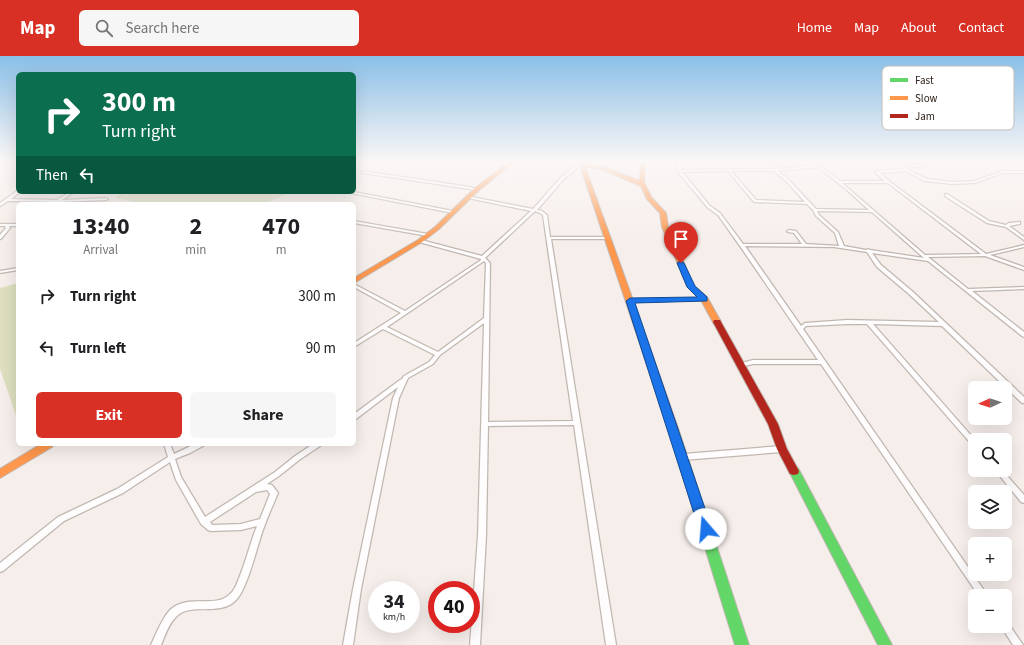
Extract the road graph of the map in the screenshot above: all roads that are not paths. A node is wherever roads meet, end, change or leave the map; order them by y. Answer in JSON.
{"nodes":[{"id":1,"x":552,"y":189,"type":"edge"},
{"id":2,"x":590,"y":189,"type":"edge"},
{"id":3,"x":646,"y":189,"type":"edge"},
{"id":4,"x":694,"y":189,"type":"edge"},
{"id":5,"x":745,"y":189,"type":"edge"},
{"id":6,"x":794,"y":189,"type":"edge"},
{"id":7,"x":849,"y":189,"type":"edge"},
{"id":8,"x":899,"y":189,"type":"edge"},
{"id":9,"x":476,"y":190,"type":"edge"},
{"id":10,"x":16,"y":193,"type":"edge"},
{"id":11,"x":356,"y":193,"type":"edge"},
{"id":12,"x":69,"y":194,"type":"edge"},
{"id":13,"x":946,"y":195,"type":"dead end"},
{"id":14,"x":468,"y":197,"type":"junction"},
{"id":15,"x":7,"y":200,"type":"junction"},
{"id":16,"x":106,"y":200,"type":"dead end"},
{"id":17,"x":57,"y":202,"type":"edge"},
{"id":18,"x":808,"y":203,"type":"junction"},
{"id":19,"x":0,"y":206,"type":"edge"},
{"id":20,"x":534,"y":210,"type":"junction"},
{"id":21,"x":815,"y":210,"type":"junction"},
{"id":22,"x":873,"y":211,"type":"junction"},
{"id":23,"x":453,"y":212,"type":"junction"},
{"id":24,"x":356,"y":222,"type":"edge"},
{"id":25,"x":1019,"y":223,"type":"dead end"},
{"id":26,"x":16,"y":224,"type":"edge"},
{"id":27,"x":0,"y":225,"type":"edge"},
{"id":28,"x":7,"y":225,"type":"junction"},
{"id":29,"x":1007,"y":226,"type":"junction"},
{"id":30,"x":789,"y":231,"type":"dead end"},
{"id":31,"x":428,"y":235,"type":"junction"},
{"id":32,"x":0,"y":238,"type":"edge"},
{"id":33,"x":548,"y":238,"type":"junction"},
{"id":34,"x":607,"y":238,"type":"junction"},
{"id":35,"x":1024,"y":239,"type":"edge"},
{"id":36,"x":420,"y":241,"type":"junction"},
{"id":37,"x":805,"y":245,"type":"junction"},
{"id":38,"x":742,"y":246,"type":"junction"},
{"id":39,"x":1024,"y":246,"type":"edge"},
{"id":40,"x":842,"y":247,"type":"junction"},
{"id":41,"x":868,"y":250,"type":"junction"},
{"id":42,"x":985,"y":255,"type":"junction"},
{"id":43,"x":924,"y":256,"type":"junction"},
{"id":44,"x":483,"y":258,"type":"junction"},
{"id":45,"x":928,"y":260,"type":"junction"},
{"id":46,"x":16,"y":269,"type":"edge"},
{"id":47,"x":1024,"y":269,"type":"edge"},
{"id":48,"x":0,"y":272,"type":"edge"},
{"id":49,"x":356,"y":280,"type":"edge"},
{"id":50,"x":356,"y":286,"type":"edge"},
{"id":51,"x":1024,"y":288,"type":"edge"},
{"id":52,"x":968,"y":290,"type":"junction"},
{"id":53,"x":704,"y":299,"type":"junction"},
{"id":54,"x":630,"y":301,"type":"junction"},
{"id":55,"x":405,"y":313,"type":"junction"},
{"id":56,"x":486,"y":319,"type":"junction"},
{"id":57,"x":869,"y":323,"type":"junction"},
{"id":58,"x":944,"y":324,"type":"junction"},
{"id":59,"x":383,"y":327,"type":"junction"},
{"id":60,"x":800,"y":329,"type":"junction"},
{"id":61,"x":1024,"y":335,"type":"edge"},
{"id":62,"x":356,"y":344,"type":"edge"},
{"id":63,"x":438,"y":354,"type":"junction"},
{"id":64,"x":822,"y":362,"type":"junction"},
{"id":65,"x":740,"y":365,"type":"junction"},
{"id":66,"x":405,"y":379,"type":"junction"},
{"id":67,"x":386,"y":394,"type":"junction"},
{"id":68,"x":396,"y":398,"type":"junction"},
{"id":69,"x":1024,"y":401,"type":"edge"},
{"id":70,"x":356,"y":416,"type":"edge"},
{"id":71,"x":577,"y":423,"type":"junction"},
{"id":72,"x":484,"y":424,"type":"junction"},
{"id":73,"x":968,"y":436,"type":"edge"},
{"id":74,"x":46,"y":446,"type":"edge"},
{"id":75,"x":168,"y":446,"type":"edge"},
{"id":76,"x":198,"y":446,"type":"edge"},
{"id":77,"x":315,"y":446,"type":"edge"},
{"id":78,"x":782,"y":449,"type":"junction"},
{"id":79,"x":683,"y":457,"type":"junction"},
{"id":80,"x":171,"y":458,"type":"junction"},
{"id":81,"x":0,"y":474,"type":"edge"},
{"id":82,"x":1004,"y":477,"type":"edge"},
{"id":83,"x":254,"y":489,"type":"junction"},
{"id":84,"x":1024,"y":500,"type":"edge"},
{"id":85,"x":263,"y":521,"type":"junction"},
{"id":86,"x":204,"y":522,"type":"junction"},
{"id":87,"x":0,"y":568,"type":"edge"},
{"id":88,"x":979,"y":589,"type":"edge"},
{"id":89,"x":1010,"y":633,"type":"edge"},
{"id":90,"x":156,"y":645,"type":"edge"},
{"id":91,"x":348,"y":645,"type":"edge"},
{"id":92,"x":475,"y":645,"type":"edge"},
{"id":93,"x":611,"y":645,"type":"edge"},
{"id":94,"x":742,"y":645,"type":"edge"},
{"id":95,"x":885,"y":645,"type":"edge"},
{"id":96,"x":1018,"y":645,"type":"edge"}],
"edges":[{"from":1,"to":20,"type":"street"},
{"from":2,"to":34,"type":"street"},
{"from":3,"to":53,"type":"street"},
{"from":4,"to":38,"type":"street"},
{"from":5,"to":18,"type":"street"},
{"from":6,"to":18,"type":"street"},
{"from":7,"to":22,"type":"street"},
{"from":8,"to":42,"type":"street"},
{"from":9,"to":14,"type":"street"},
{"from":10,"to":15,"type":"street"},
{"from":11,"to":23,"type":"street"},
{"from":12,"to":17,"type":"street"},
{"from":13,"to":29,"type":"street"},
{"from":14,"to":20,"type":"street"},
{"from":14,"to":23,"type":"street"},
{"from":15,"to":17,"type":"street"},
{"from":15,"to":19,"type":"street"},
{"from":16,"to":17,"type":"street"},
{"from":18,"to":21,"type":"street"},
{"from":20,"to":33,"type":"street"},
{"from":20,"to":44,"type":"street"},
{"from":21,"to":22,"type":"street"},
{"from":21,"to":40,"type":"street"},
{"from":22,"to":43,"type":"street"},
{"from":23,"to":31,"type":"street"},
{"from":24,"to":31,"type":"street"},
{"from":25,"to":29,"type":"street"},
{"from":26,"to":28,"type":"street"},
{"from":27,"to":28,"type":"street"},
{"from":28,"to":32,"type":"street"},
{"from":29,"to":35,"type":"street"},
{"from":30,"to":37,"type":"street"},
{"from":31,"to":36,"type":"street"},
{"from":33,"to":34,"type":"street"},
{"from":33,"to":71,"type":"street"},
{"from":34,"to":54,"type":"street"},
{"from":36,"to":44,"type":"street"},
{"from":36,"to":49,"type":"street"},
{"from":37,"to":38,"type":"street"},
{"from":37,"to":40,"type":"street"},
{"from":38,"to":60,"type":"street"},
{"from":39,"to":42,"type":"street"},
{"from":40,"to":41,"type":"street"},
{"from":41,"to":45,"type":"street"},
{"from":41,"to":58,"type":"street"},
{"from":42,"to":43,"type":"street"},
{"from":42,"to":47,"type":"street"},
{"from":43,"to":45,"type":"street"},
{"from":44,"to":55,"type":"street"},
{"from":44,"to":56,"type":"street"},
{"from":45,"to":52,"type":"street"},
{"from":46,"to":48,"type":"street"},
{"from":50,"to":55,"type":"street"},
{"from":51,"to":52,"type":"street"},
{"from":52,"to":61,"type":"street"},
{"from":53,"to":54,"type":"street"},
{"from":53,"to":65,"type":"street"},
{"from":54,"to":79,"type":"street"},
{"from":55,"to":59,"type":"street"},
{"from":56,"to":63,"type":"street"},
{"from":56,"to":72,"type":"street"},
{"from":57,"to":58,"type":"street"},
{"from":57,"to":60,"type":"street"},
{"from":57,"to":73,"type":"street"},
{"from":58,"to":69,"type":"street"},
{"from":59,"to":62,"type":"street"},
{"from":59,"to":63,"type":"street"},
{"from":60,"to":64,"type":"street"},
{"from":63,"to":66,"type":"street"},
{"from":64,"to":65,"type":"street"},
{"from":64,"to":88,"type":"street"},
{"from":65,"to":78,"type":"street"},
{"from":66,"to":67,"type":"street"},
{"from":66,"to":68,"type":"street"},
{"from":67,"to":68,"type":"street"},
{"from":67,"to":70,"type":"street"},
{"from":68,"to":91,"type":"street"},
{"from":71,"to":72,"type":"street"},
{"from":71,"to":93,"type":"street"},
{"from":72,"to":92,"type":"street"},
{"from":74,"to":81,"type":"street"},
{"from":75,"to":80,"type":"street"},
{"from":76,"to":80,"type":"street"},
{"from":77,"to":83,"type":"street"},
{"from":78,"to":79,"type":"street"},
{"from":78,"to":95,"type":"street"},
{"from":79,"to":94,"type":"street"},
{"from":80,"to":86,"type":"street"},
{"from":80,"to":87,"type":"street"},
{"from":82,"to":84,"type":"street"},
{"from":83,"to":85,"type":"street"},
{"from":83,"to":86,"type":"street"},
{"from":85,"to":86,"type":"street"},
{"from":85,"to":90,"type":"street"},
{"from":89,"to":96,"type":"street"}]}
